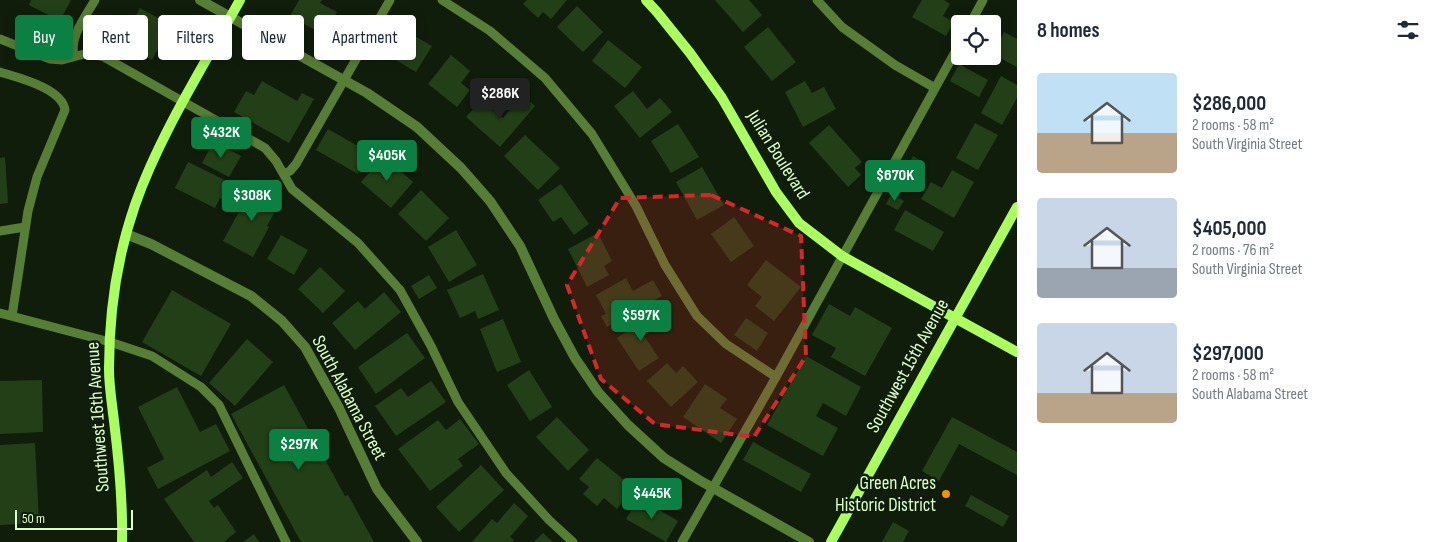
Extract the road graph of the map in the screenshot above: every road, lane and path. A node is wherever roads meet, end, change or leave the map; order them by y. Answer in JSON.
{"nodes":[{"id":1,"x":95,"y":0,"type":"edge"},
{"id":2,"x":200,"y":0,"type":"edge"},
{"id":3,"x":240,"y":0,"type":"edge"},
{"id":4,"x":390,"y":0,"type":"edge"},
{"id":5,"x":442,"y":0,"type":"edge"},
{"id":6,"x":646,"y":0,"type":"edge"},
{"id":7,"x":818,"y":0,"type":"edge"},
{"id":8,"x":983,"y":0,"type":"edge"},
{"id":9,"x":227,"y":15,"type":"edge"},
{"id":10,"x":232,"y":15,"type":"edge"},
{"id":11,"x":975,"y":15,"type":"edge"},
{"id":12,"x":232,"y":18,"type":"edge"},
{"id":13,"x":0,"y":39,"type":"edge"},
{"id":14,"x":74,"y":56,"type":"junction"},
{"id":15,"x":951,"y":59,"type":"edge"},
{"id":16,"x":207,"y":60,"type":"edge"},
{"id":17,"x":0,"y":72,"type":"edge"},
{"id":18,"x":345,"y":80,"type":"junction"},
{"id":19,"x":935,"y":88,"type":"junction"},
{"id":20,"x":183,"y":103,"type":"junction"},
{"id":21,"x":284,"y":174,"type":"junction"},
{"id":22,"x":1017,"y":207,"type":"edge"},
{"id":23,"x":25,"y":227,"type":"junction"},
{"id":24,"x":0,"y":231,"type":"edge"},
{"id":25,"x":126,"y":234,"type":"junction"},
{"id":26,"x":842,"y":256,"type":"junction"},
{"id":27,"x":0,"y":313,"type":"edge"},
{"id":28,"x":12,"y":316,"type":"junction"},
{"id":29,"x":954,"y":318,"type":"junction"},
{"id":30,"x":110,"y":342,"type":"junction"},
{"id":31,"x":1017,"y":352,"type":"edge"},
{"id":32,"x":776,"y":377,"type":"junction"},
{"id":33,"x":714,"y":488,"type":"junction"},
{"id":34,"x":122,"y":542,"type":"edge"},
{"id":35,"x":286,"y":542,"type":"edge"},
{"id":36,"x":418,"y":542,"type":"edge"},
{"id":37,"x":573,"y":542,"type":"edge"},
{"id":38,"x":682,"y":542,"type":"edge"},
{"id":39,"x":809,"y":542,"type":"edge"},
{"id":40,"x":831,"y":542,"type":"edge"}],
"edges":[{"from":1,"to":14,"type":"lane"},
{"from":2,"to":9,"type":"street"},
{"from":3,"to":10,"type":"main road","name":"Southwest 16th Avenue"},
{"from":4,"to":18,"type":"lane"},
{"from":5,"to":32,"type":"lane"},
{"from":6,"to":26,"type":"main road","name":"Julian Boulevard"},
{"from":7,"to":19,"type":"lane"},
{"from":8,"to":11,"type":"lane"},
{"from":12,"to":18,"type":"street"},
{"from":13,"to":14,"type":"lane"},
{"from":14,"to":20,"type":"lane"},
{"from":15,"to":19,"type":"lane"},
{"from":16,"to":20,"type":"main road","name":"Southwest 16th Avenue"},
{"from":17,"to":23,"type":"lane"},
{"from":18,"to":21,"type":"lane"},
{"from":18,"to":33,"type":"street"},
{"from":19,"to":26,"type":"lane"},
{"from":20,"to":21,"type":"lane"},
{"from":20,"to":25,"type":"main road","name":"Southwest 16th Avenue"},
{"from":21,"to":37,"type":"lane"},
{"from":22,"to":29,"type":"main road","name":"Southwest 15th Avenue"},
{"from":23,"to":24,"type":"lane"},
{"from":23,"to":28,"type":"lane"},
{"from":25,"to":30,"type":"main road","name":"Southwest 16th Avenue"},
{"from":25,"to":36,"type":"street","name":"South Alabama Street"},
{"from":26,"to":29,"type":"main road","name":"Julian Boulevard"},
{"from":26,"to":32,"type":"lane"},
{"from":27,"to":28,"type":"lane"},
{"from":28,"to":30,"type":"lane"},
{"from":29,"to":31,"type":"main road","name":"Julian Boulevard"},
{"from":29,"to":40,"type":"main road","name":"Southwest 15th Avenue"},
{"from":30,"to":34,"type":"main road","name":"Southwest 16th Avenue"},
{"from":30,"to":35,"type":"lane"},
{"from":32,"to":33,"type":"lane"},
{"from":33,"to":38,"type":"lane"},
{"from":33,"to":39,"type":"street"}]}
